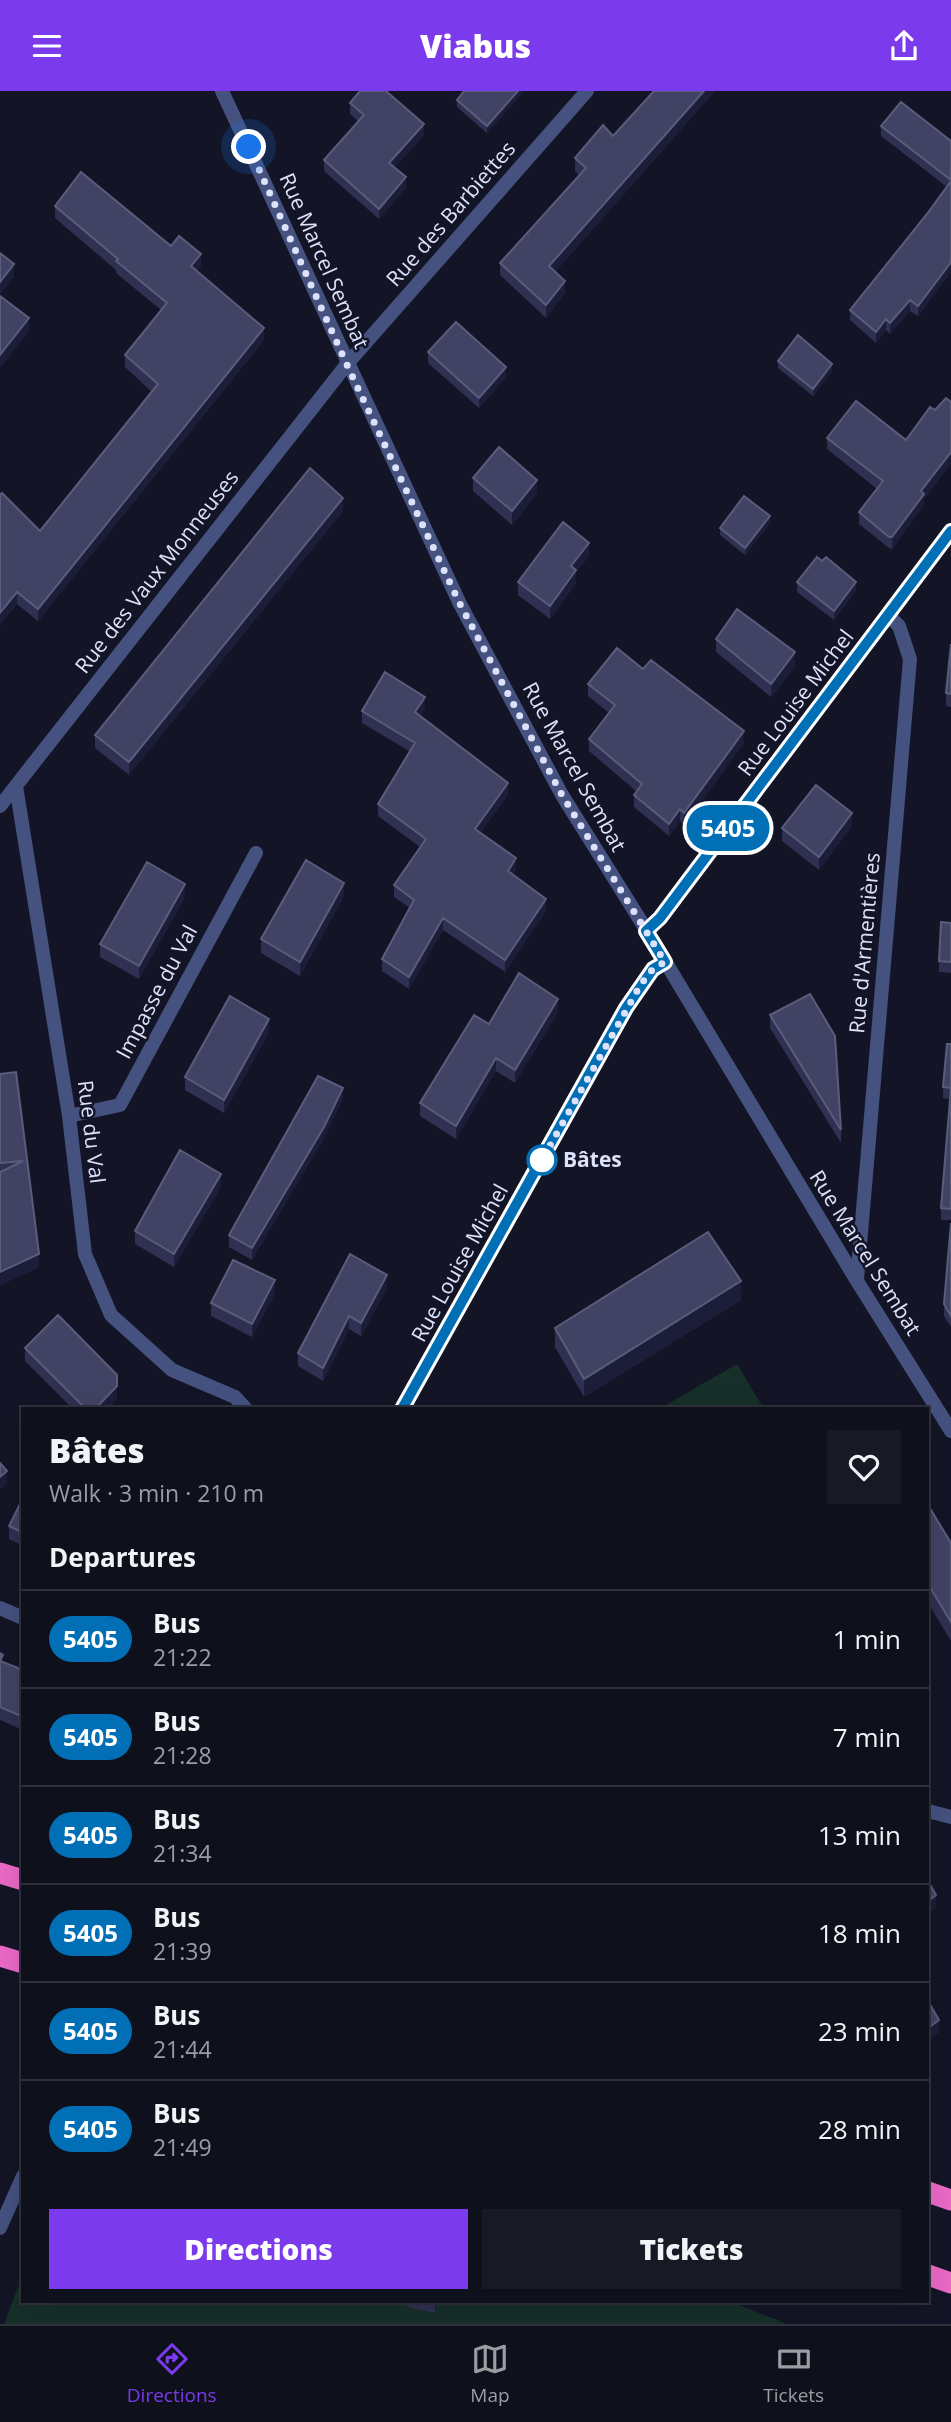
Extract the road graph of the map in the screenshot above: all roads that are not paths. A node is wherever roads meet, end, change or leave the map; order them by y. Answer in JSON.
{"nodes":[{"id":1,"x":222,"y":91,"type":"edge"},
{"id":2,"x":587,"y":91,"type":"edge"},
{"id":3,"x":347,"y":365,"type":"junction"},
{"id":4,"x":949,"y":537,"type":"edge"},
{"id":5,"x":888,"y":615,"type":"junction"},
{"id":6,"x":16,"y":786,"type":"junction"},
{"id":7,"x":0,"y":806,"type":"edge"},
{"id":8,"x":256,"y":853,"type":"dead end"},
{"id":9,"x":646,"y":931,"type":"junction"},
{"id":10,"x":665,"y":962,"type":"junction"},
{"id":11,"x":69,"y":1116,"type":"junction"},
{"id":12,"x":857,"y":1281,"type":"junction"},
{"id":13,"x":244,"y":1407,"type":"edge"},
{"id":14,"x":403,"y":1407,"type":"edge"},
{"id":15,"x":951,"y":1431,"type":"edge"},
{"id":16,"x":0,"y":1608,"type":"edge"},
{"id":17,"x":21,"y":1617,"type":"edge"},
{"id":18,"x":929,"y":1811,"type":"edge"},
{"id":19,"x":951,"y":1817,"type":"edge"},
{"id":20,"x":0,"y":1873,"type":"edge"},
{"id":21,"x":21,"y":1879,"type":"edge"},
{"id":22,"x":0,"y":1956,"type":"edge"},
{"id":23,"x":21,"y":1962,"type":"edge"},
{"id":24,"x":21,"y":2180,"type":"edge"},
{"id":25,"x":929,"y":2192,"type":"edge"},
{"id":26,"x":951,"y":2200,"type":"edge"},
{"id":27,"x":0,"y":2228,"type":"edge"},
{"id":28,"x":929,"y":2275,"type":"edge"},
{"id":29,"x":951,"y":2283,"type":"edge"}],
"edges":[{"from":1,"to":3,"type":"street","name":"Rue Marcel Sembat"},
{"from":2,"to":3,"type":"street","name":"Rue des Barbiettes"},
{"from":3,"to":6,"type":"street","name":"Rue des Vaux Monneuses"},
{"from":3,"to":9,"type":"street","name":"Rue Marcel Sembat"},
{"from":4,"to":5,"type":"street","name":"Rue Louise Michel"},
{"from":5,"to":9,"type":"street","name":"Rue Louise Michel"},
{"from":5,"to":12,"type":"street","name":"Rue d'Armentières"},
{"from":6,"to":7,"type":"street","name":"Rue des Vaux Monneuses"},
{"from":6,"to":11,"type":"street","name":"Rue du Val"},
{"from":8,"to":11,"type":"street","name":"Impasse du Val"},
{"from":9,"to":10,"type":"street","name":"Rue Marcel Sembat"},
{"from":10,"to":12,"type":"street","name":"Rue Marcel Sembat"},
{"from":10,"to":14,"type":"street","name":"Rue Louise Michel"},
{"from":11,"to":13,"type":"street","name":"Rue du Val"},
{"from":12,"to":15,"type":"street","name":"Rue Marcel Sembat"},
{"from":16,"to":17,"type":"street"},
{"from":18,"to":19,"type":"street"},
{"from":20,"to":21,"type":"highway"},
{"from":22,"to":23,"type":"highway"},
{"from":24,"to":27,"type":"street"},
{"from":25,"to":26,"type":"highway"},
{"from":28,"to":29,"type":"highway"}]}
